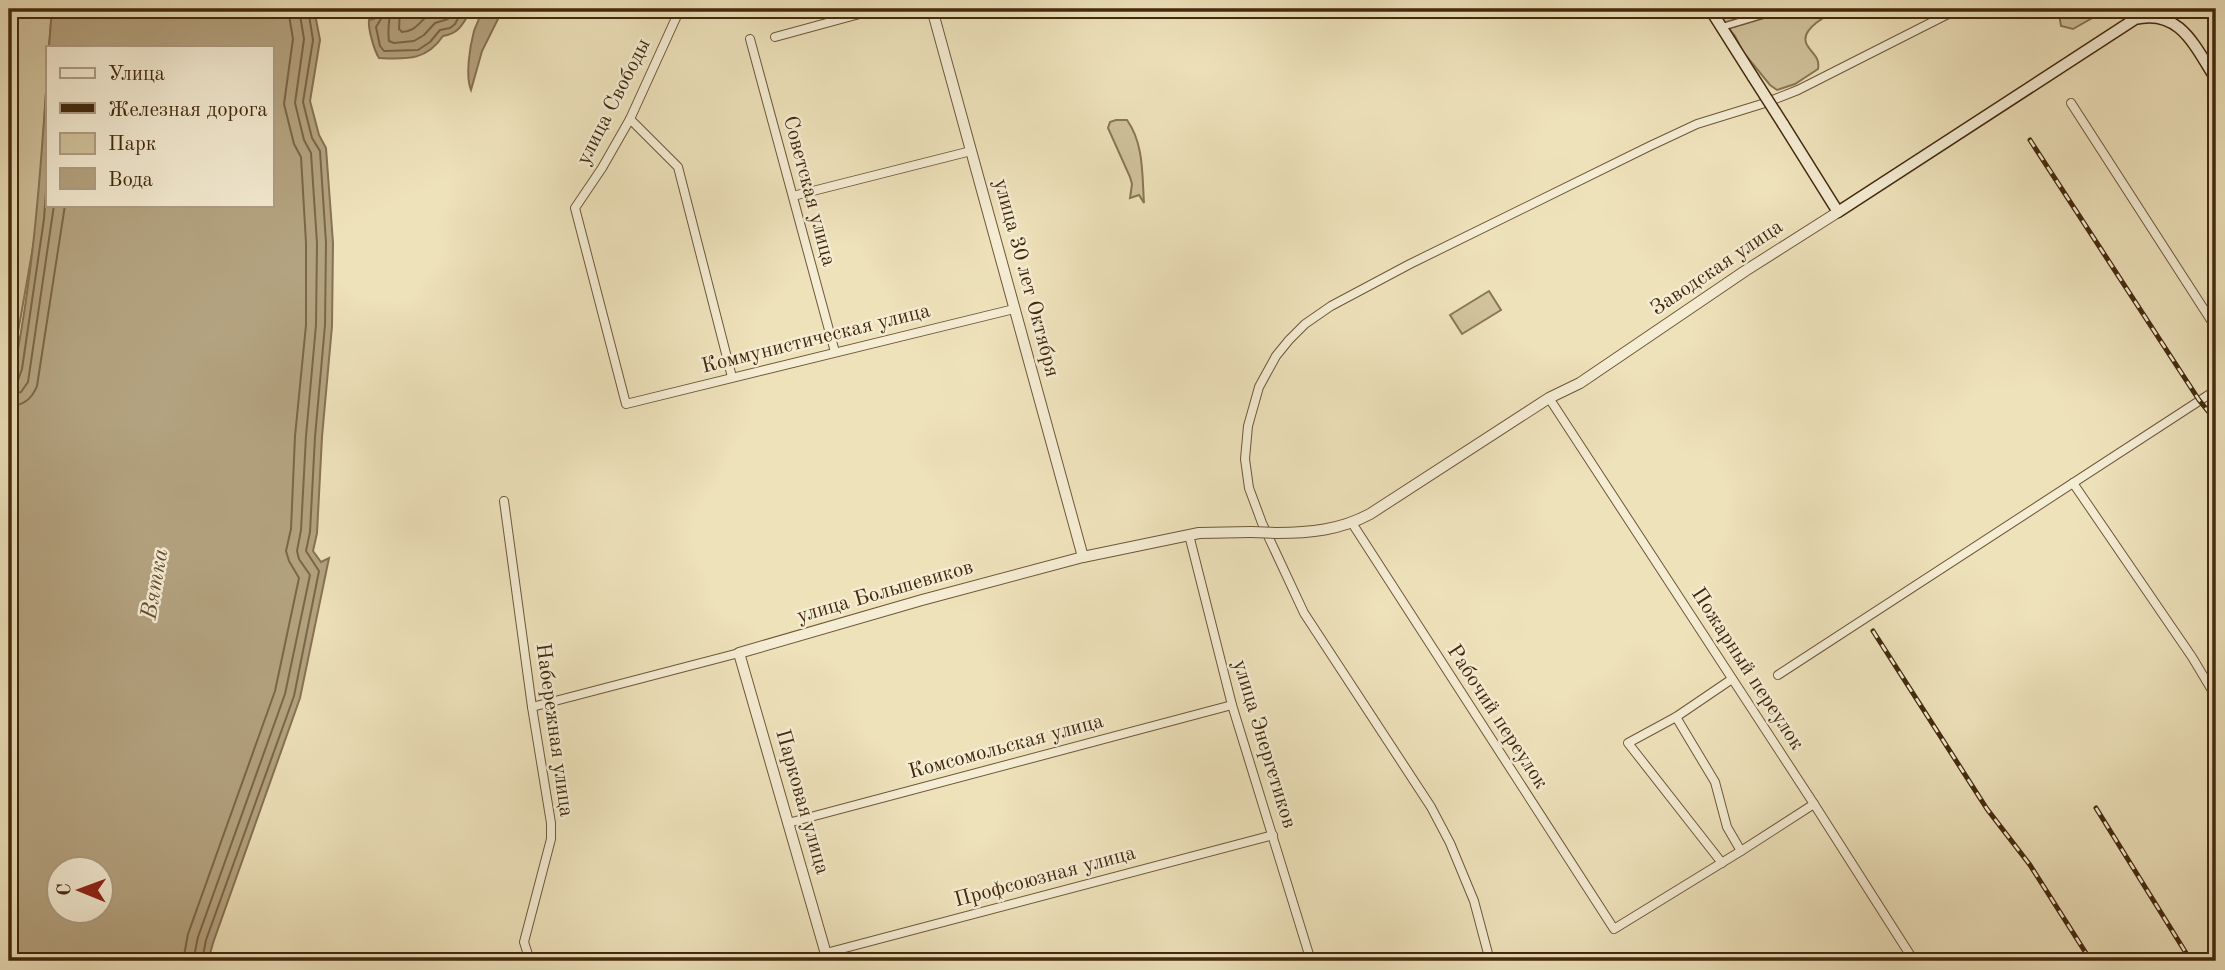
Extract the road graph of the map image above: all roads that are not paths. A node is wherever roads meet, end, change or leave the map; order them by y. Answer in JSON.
{"nodes":[{"id":1,"x":680,"y":9,"type":"edge"},
{"id":2,"x":878,"y":9,"type":"edge"},
{"id":3,"x":932,"y":9,"type":"edge"},
{"id":4,"x":1710,"y":9,"type":"edge"},
{"id":5,"x":1782,"y":9,"type":"edge"},
{"id":6,"x":1958,"y":9,"type":"edge"},
{"id":7,"x":1722,"y":27,"type":"junction"},
{"id":8,"x":775,"y":37,"type":"dead end"},
{"id":9,"x":750,"y":39,"type":"dead end"},
{"id":10,"x":2216,"y":79,"type":"edge"},
{"id":11,"x":2071,"y":103,"type":"dead end"},
{"id":12,"x":630,"y":118,"type":"junction"},
{"id":13,"x":971,"y":151,"type":"junction"},
{"id":14,"x":793,"y":196,"type":"junction"},
{"id":15,"x":1838,"y":212,"type":"junction"},
{"id":16,"x":1014,"y":309,"type":"junction"},
{"id":17,"x":2216,"y":328,"type":"edge"},
{"id":18,"x":835,"y":352,"type":"junction"},
{"id":19,"x":732,"y":377,"type":"junction"},
{"id":20,"x":2216,"y":390,"type":"edge"},
{"id":21,"x":1549,"y":398,"type":"junction"},
{"id":22,"x":626,"y":404,"type":"joint"},
{"id":23,"x":2073,"y":483,"type":"junction"},
{"id":24,"x":504,"y":501,"type":"dead end"},
{"id":25,"x":1352,"y":523,"type":"junction"},
{"id":26,"x":1251,"y":532,"type":"joint"},
{"id":27,"x":1189,"y":535,"type":"junction"},
{"id":28,"x":1083,"y":557,"type":"junction"},
{"id":29,"x":739,"y":653,"type":"junction"},
{"id":30,"x":1778,"y":675,"type":"dead end"},
{"id":31,"x":1732,"y":679,"type":"junction"},
{"id":32,"x":2216,"y":697,"type":"edge"},
{"id":33,"x":1232,"y":705,"type":"junction"},
{"id":34,"x":532,"y":707,"type":"junction"},
{"id":35,"x":1676,"y":717,"type":"junction"},
{"id":36,"x":1814,"y":804,"type":"junction"},
{"id":37,"x":788,"y":823,"type":"junction"},
{"id":38,"x":1273,"y":835,"type":"junction"},
{"id":39,"x":1741,"y":851,"type":"junction"},
{"id":40,"x":1722,"y":863,"type":"junction"},
{"id":41,"x":827,"y":957,"type":"edge"},
{"id":42,"x":530,"y":961,"type":"edge"},
{"id":43,"x":1311,"y":961,"type":"edge"},
{"id":44,"x":1490,"y":961,"type":"edge"},
{"id":45,"x":1913,"y":961,"type":"edge"}],
"edges":[{"from":1,"to":12,"type":"street","name":"улица Свободы"},
{"from":2,"to":8,"type":"street"},
{"from":3,"to":13,"type":"street","name":"улица 30 лет Октября"},
{"from":4,"to":7,"type":"main road"},
{"from":5,"to":7,"type":"street"},
{"from":6,"to":44,"type":"street"},
{"from":7,"to":15,"type":"main road","bridge":true},
{"from":9,"to":14,"type":"street","name":"Советская улица"},
{"from":10,"to":15,"type":"main road","name":"Заводская улица"},
{"from":11,"to":17,"type":"street"},
{"from":12,"to":19,"type":"street"},
{"from":12,"to":22,"type":"street","name":"улица Свободы"},
{"from":13,"to":14,"type":"street"},
{"from":13,"to":16,"type":"street","name":"улица 30 лет Октября"},
{"from":14,"to":18,"type":"street","name":"Советская улица"},
{"from":15,"to":21,"type":"street","name":"Заводская улица"},
{"from":16,"to":18,"type":"street","name":"Коммунистическая улица"},
{"from":16,"to":28,"type":"street","name":"улица 30 лет Октября"},
{"from":18,"to":19,"type":"street","name":"Коммунистическая улица"},
{"from":19,"to":22,"type":"street","name":"Коммунистическая улица"},
{"from":20,"to":23,"type":"street"},
{"from":21,"to":25,"type":"street","name":"Заводская улица"},
{"from":21,"to":31,"type":"street","name":"Пожарный переулок"},
{"from":23,"to":30,"type":"street"},
{"from":23,"to":32,"type":"street"},
{"from":24,"to":34,"type":"street","name":"Набережная улица"},
{"from":25,"to":26,"type":"street","name":"Заводская улица","bridge":true},
{"from":25,"to":40,"type":"street","name":"Рабочий переулок"},
{"from":26,"to":27,"type":"street","name":"улица Большевиков"},
{"from":27,"to":28,"type":"street","name":"улица Большевиков"},
{"from":27,"to":33,"type":"street","name":"улица Энергетиков"},
{"from":28,"to":29,"type":"street","name":"улица Большевиков"},
{"from":29,"to":34,"type":"street","name":"улица Большевиков"},
{"from":29,"to":37,"type":"street","name":"Парковая улица"},
{"from":31,"to":35,"type":"street"},
{"from":31,"to":36,"type":"street","name":"Пожарный переулок"},
{"from":33,"to":37,"type":"street","name":"Комсомольская улица"},
{"from":33,"to":38,"type":"street","name":"улица Энергетиков"},
{"from":34,"to":42,"type":"street","name":"Набережная улица"},
{"from":35,"to":39,"type":"street"},
{"from":35,"to":40,"type":"street"},
{"from":36,"to":39,"type":"street"},
{"from":36,"to":45,"type":"street","name":"Пожарный переулок"},
{"from":37,"to":41,"type":"street","name":"Парковая улица"},
{"from":38,"to":41,"type":"street","name":"Профсоюзная улица"},
{"from":38,"to":43,"type":"street","name":"улица Энергетиков"},
{"from":39,"to":40,"type":"street"}]}
